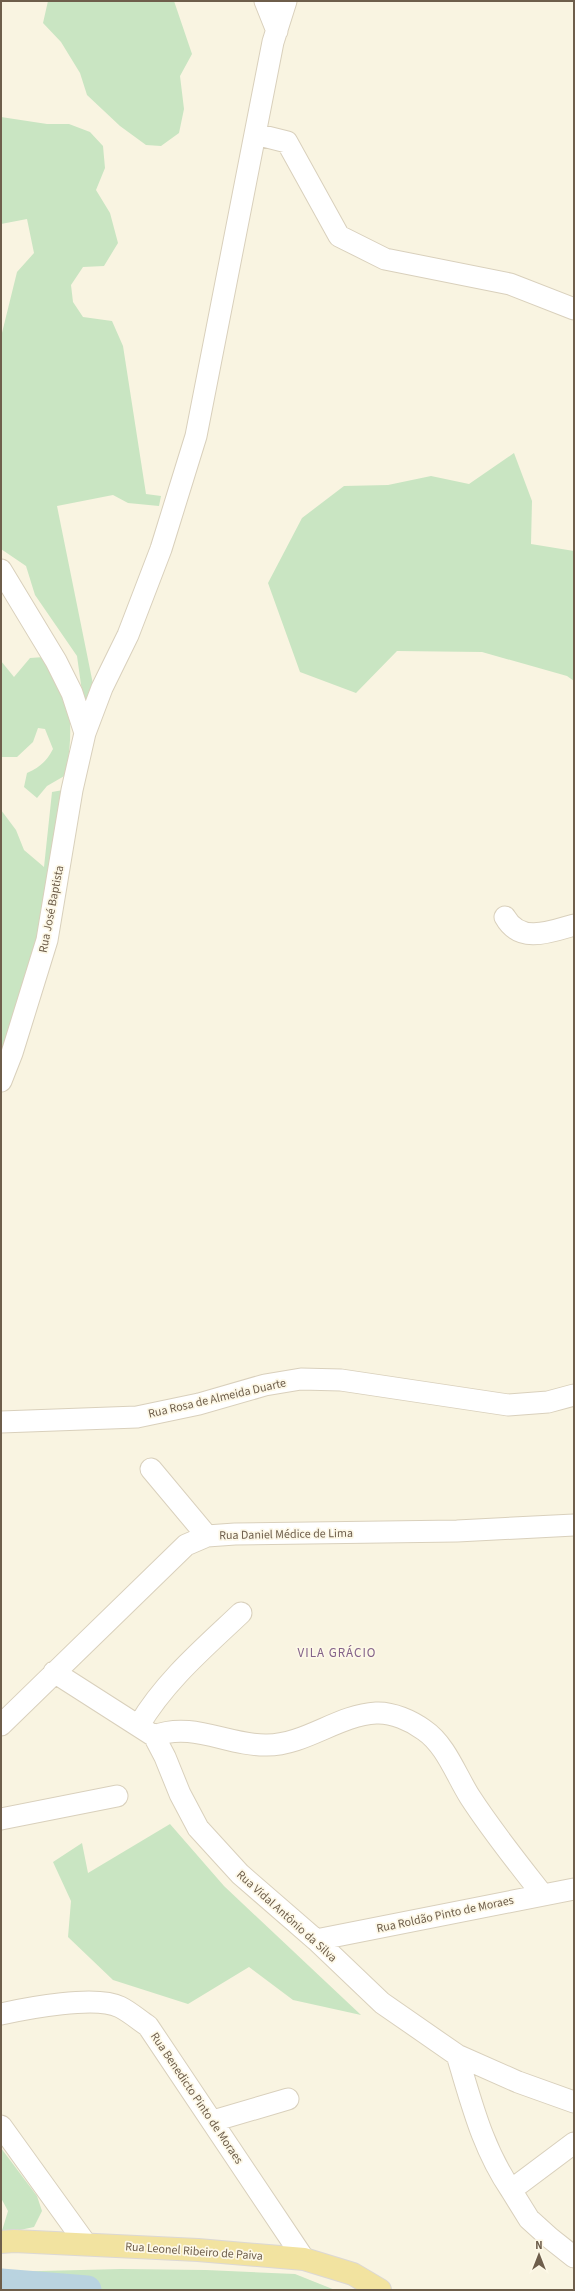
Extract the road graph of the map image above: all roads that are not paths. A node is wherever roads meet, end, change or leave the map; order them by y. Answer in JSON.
{"nodes":[{"id":1,"x":264,"y":1,"type":"edge"},
{"id":2,"x":286,"y":1,"type":"edge"},
{"id":3,"x":276,"y":31,"type":"junction"},
{"id":4,"x":255,"y":134,"type":"junction"},
{"id":5,"x":574,"y":309,"type":"edge"},
{"id":6,"x":1,"y":570,"type":"edge"},
{"id":7,"x":85,"y":733,"type":"junction"},
{"id":8,"x":505,"y":917,"type":"dead end"},
{"id":9,"x":574,"y":925,"type":"edge"},
{"id":10,"x":1,"y":1081,"type":"edge"},
{"id":11,"x":574,"y":1395,"type":"edge"},
{"id":12,"x":1,"y":1422,"type":"edge"},
{"id":13,"x":151,"y":1469,"type":"dead end"},
{"id":14,"x":574,"y":1525,"type":"edge"},
{"id":15,"x":207,"y":1536,"type":"junction"},
{"id":16,"x":241,"y":1613,"type":"dead end"},
{"id":17,"x":54,"y":1672,"type":"junction"},
{"id":18,"x":1,"y":1725,"type":"edge"},
{"id":19,"x":146,"y":1731,"type":"junction"},
{"id":20,"x":117,"y":1796,"type":"dead end"},
{"id":21,"x":1,"y":1819,"type":"edge"},
{"id":22,"x":574,"y":1889,"type":"edge"},
{"id":23,"x":542,"y":1894,"type":"junction"},
{"id":24,"x":316,"y":1940,"type":"junction"},
{"id":25,"x":1,"y":2014,"type":"edge"},
{"id":26,"x":457,"y":2055,"type":"junction"},
{"id":27,"x":288,"y":2099,"type":"dead end"},
{"id":28,"x":574,"y":2102,"type":"edge"},
{"id":29,"x":213,"y":2121,"type":"junction"},
{"id":30,"x":1,"y":2126,"type":"edge"},
{"id":31,"x":574,"y":2143,"type":"edge"},
{"id":32,"x":511,"y":2190,"type":"junction"},
{"id":33,"x":1,"y":2242,"type":"edge"},
{"id":34,"x":86,"y":2244,"type":"junction"},
{"id":35,"x":574,"y":2257,"type":"edge"},
{"id":36,"x":304,"y":2259,"type":"junction"},
{"id":37,"x":380,"y":2290,"type":"edge"}],
"edges":[{"from":1,"to":3,"type":"street"},
{"from":2,"to":3,"type":"street","name":"Rua José Baptista"},
{"from":3,"to":4,"type":"street","name":"Rua José Baptista"},
{"from":4,"to":5,"type":"street"},
{"from":4,"to":7,"type":"street","name":"Rua José Baptista"},
{"from":6,"to":7,"type":"street"},
{"from":7,"to":10,"type":"street","name":"Rua José Baptista"},
{"from":8,"to":9,"type":"street"},
{"from":11,"to":12,"type":"street","name":"Rua Rosa de Almeida Duarte"},
{"from":13,"to":15,"type":"street"},
{"from":14,"to":15,"type":"street","name":"Rua Daniel Médice de Lima"},
{"from":15,"to":17,"type":"street","name":"Rua Daniel Médice de Lima"},
{"from":16,"to":19,"type":"street"},
{"from":17,"to":18,"type":"street","name":"Rua Daniel Médice de Lima"},
{"from":17,"to":19,"type":"street"},
{"from":19,"to":23,"type":"street"},
{"from":19,"to":24,"type":"street","name":"Rua Vidal Antônio da Silva"},
{"from":20,"to":21,"type":"street"},
{"from":22,"to":23,"type":"street","name":"Rua Roldão Pinto de Moraes"},
{"from":23,"to":24,"type":"street","name":"Rua Roldão Pinto de Moraes"},
{"from":24,"to":26,"type":"street","name":"Rua Vidal Antônio da Silva"},
{"from":25,"to":29,"type":"street","name":"Rua Benedicto Pinto de Moraes"},
{"from":26,"to":28,"type":"street","name":"Rua Vidal Antônio da Silva"},
{"from":26,"to":32,"type":"street"},
{"from":27,"to":29,"type":"street"},
{"from":29,"to":36,"type":"street","name":"Rua Benedicto Pinto de Moraes"},
{"from":30,"to":34,"type":"street"},
{"from":31,"to":32,"type":"street"},
{"from":32,"to":35,"type":"street"},
{"from":33,"to":34,"type":"main road","name":"Rua Leonel Ribeiro de Paiva"},
{"from":34,"to":36,"type":"main road","name":"Rua Leonel Ribeiro de Paiva"},
{"from":36,"to":37,"type":"main road","name":"Rua Leonel Ribeiro de Paiva"}]}
